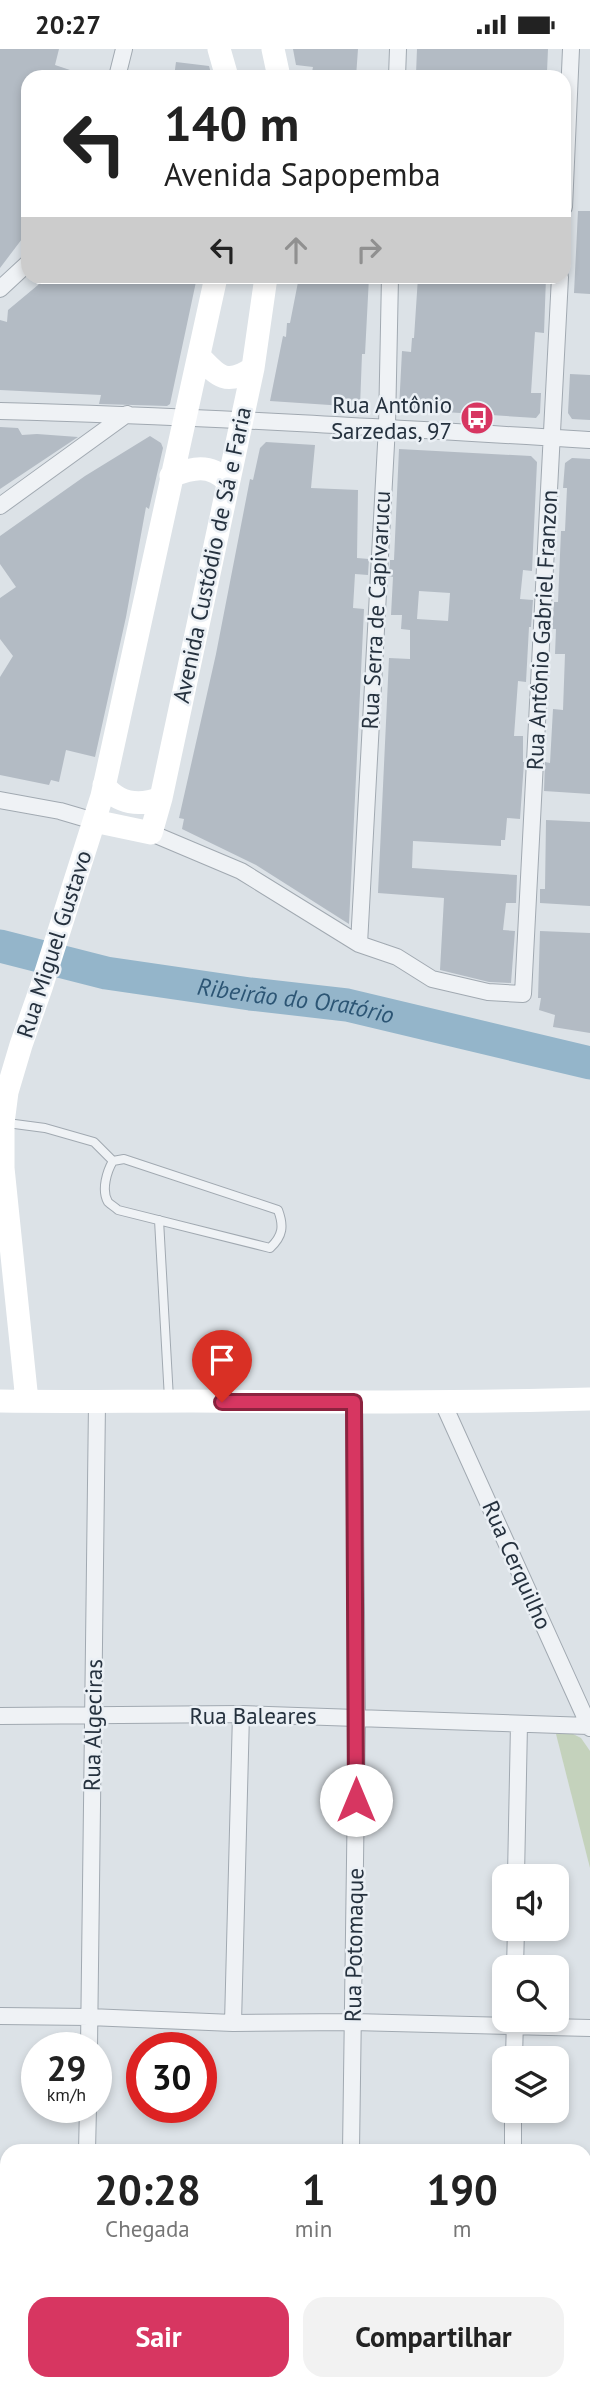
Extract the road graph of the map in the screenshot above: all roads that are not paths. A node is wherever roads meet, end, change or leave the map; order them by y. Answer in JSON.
{"nodes":[{"id":1,"x":124,"y":49,"type":"edge"},
{"id":2,"x":219,"y":49,"type":"edge"},
{"id":3,"x":273,"y":49,"type":"edge"},
{"id":4,"x":398,"y":49,"type":"edge"},
{"id":5,"x":571,"y":49,"type":"edge"},
{"id":6,"x":119,"y":70,"type":"edge"},
{"id":7,"x":226,"y":70,"type":"edge"},
{"id":8,"x":278,"y":70,"type":"edge"},
{"id":9,"x":397,"y":70,"type":"edge"},
{"id":10,"x":570,"y":70,"type":"edge"},
{"id":11,"x":21,"y":270,"type":"edge"},
{"id":12,"x":214,"y":284,"type":"edge"},
{"id":13,"x":265,"y":284,"type":"edge"},
{"id":14,"x":390,"y":284,"type":"edge"},
{"id":15,"x":560,"y":284,"type":"edge"},
{"id":16,"x":0,"y":289,"type":"edge"},
{"id":17,"x":199,"y":356,"type":"junction"},
{"id":18,"x":253,"y":368,"type":"junction"},
{"id":19,"x":0,"y":411,"type":"edge"},
{"id":20,"x":127,"y":414,"type":"junction"},
{"id":21,"x":184,"y":417,"type":"junction"},
{"id":22,"x":241,"y":420,"type":"junction"},
{"id":23,"x":387,"y":426,"type":"junction"},
{"id":24,"x":552,"y":438,"type":"junction"},
{"id":25,"x":590,"y":440,"type":"edge"},
{"id":26,"x":172,"y":476,"type":"junction"},
{"id":27,"x":227,"y":481,"type":"junction"},
{"id":28,"x":0,"y":506,"type":"edge"},
{"id":29,"x":104,"y":785,"type":"junction"},
{"id":30,"x":161,"y":798,"type":"junction"},
{"id":31,"x":0,"y":800,"type":"edge"},
{"id":32,"x":94,"y":821,"type":"junction"},
{"id":33,"x":151,"y":833,"type":"junction"},
{"id":34,"x":359,"y":944,"type":"junction"},
{"id":35,"x":3,"y":1123,"type":"junction"},
{"id":36,"x":113,"y":1161,"type":"junction"},
{"id":37,"x":159,"y":1220,"type":"junction"},
{"id":38,"x":590,"y":1399,"type":"edge"},
{"id":39,"x":0,"y":1401,"type":"edge"},
{"id":40,"x":27,"y":1401,"type":"junction"},
{"id":41,"x":169,"y":1401,"type":"junction"},
{"id":42,"x":354,"y":1402,"type":"junction"},
{"id":43,"x":97,"y":1403,"type":"junction"},
{"id":44,"x":443,"y":1403,"type":"junction"},
{"id":45,"x":241,"y":1714,"type":"junction"},
{"id":46,"x":0,"y":1716,"type":"edge"},
{"id":47,"x":93,"y":1717,"type":"junction"},
{"id":48,"x":357,"y":1717,"type":"junction"},
{"id":49,"x":519,"y":1724,"type":"junction"},
{"id":50,"x":590,"y":1727,"type":"edge"},
{"id":51,"x":516,"y":1864,"type":"edge"},
{"id":52,"x":0,"y":2016,"type":"edge"},
{"id":53,"x":89,"y":2017,"type":"junction"},
{"id":54,"x":354,"y":2022,"type":"junction"},
{"id":55,"x":492,"y":2022,"type":"edge"},
{"id":56,"x":233,"y":2023,"type":"junction"},
{"id":57,"x":569,"y":2026,"type":"edge"},
{"id":58,"x":590,"y":2028,"type":"edge"},
{"id":59,"x":89,"y":2032,"type":"edge"},
{"id":60,"x":88,"y":2123,"type":"edge"},
{"id":61,"x":513,"y":2123,"type":"edge"},
{"id":62,"x":87,"y":2144,"type":"edge"},
{"id":63,"x":351,"y":2144,"type":"edge"},
{"id":64,"x":513,"y":2144,"type":"edge"}],
"edges":[{"from":1,"to":6,"type":"street"},
{"from":2,"to":7,"type":"street"},
{"from":3,"to":8,"type":"street"},
{"from":4,"to":9,"type":"street"},
{"from":5,"to":10,"type":"street"},
{"from":11,"to":16,"type":"street"},
{"from":12,"to":17,"type":"street"},
{"from":13,"to":18,"type":"street","name":"Avenida Custódio de Sá e Faria"},
{"from":14,"to":23,"type":"street","name":"Rua Serra de Capivarucu"},
{"from":15,"to":24,"type":"street","name":"Rua Antônio Gabriel Franzon"},
{"from":17,"to":18,"type":"street"},
{"from":17,"to":21,"type":"street"},
{"from":18,"to":22,"type":"street","name":"Avenida Custódio de Sá e Faria"},
{"from":19,"to":20,"type":"street"},
{"from":20,"to":21,"type":"street"},
{"from":20,"to":28,"type":"street"},
{"from":21,"to":22,"type":"street"},
{"from":21,"to":26,"type":"street"},
{"from":22,"to":23,"type":"street"},
{"from":22,"to":27,"type":"street","name":"Avenida Custódio de Sá e Faria"},
{"from":23,"to":24,"type":"street"},
{"from":23,"to":34,"type":"street","name":"Rua Serra de Capivarucu"},
{"from":24,"to":25,"type":"street"},
{"from":24,"to":34,"type":"street","name":"Rua Antônio Gabriel Franzon"},
{"from":26,"to":27,"type":"street"},
{"from":26,"to":29,"type":"street"},
{"from":27,"to":30,"type":"street","name":"Avenida Custódio de Sá e Faria"},
{"from":29,"to":30,"type":"street"},
{"from":29,"to":32,"type":"street"},
{"from":30,"to":33,"type":"street","name":"Avenida Custódio de Sá e Faria"},
{"from":31,"to":32,"type":"street"},
{"from":32,"to":33,"type":"street"},
{"from":32,"to":35,"type":"street","name":"Rua Miguel Gustavo"},
{"from":33,"to":34,"type":"street"},
{"from":35,"to":36,"type":"lane"},
{"from":35,"to":40,"type":"street","name":"Rua Miguel Gustavo"},
{"from":36,"to":37,"type":"lane"},
{"from":36,"to":37,"type":"lane"},
{"from":37,"to":41,"type":"lane"},
{"from":38,"to":44,"type":"street"},
{"from":39,"to":40,"type":"street"},
{"from":40,"to":43,"type":"street"},
{"from":41,"to":42,"type":"street"},
{"from":41,"to":43,"type":"street"},
{"from":42,"to":44,"type":"street"},
{"from":42,"to":48,"type":"street","name":"Rua Potomaque"},
{"from":43,"to":47,"type":"street","name":"Rua Algeciras"},
{"from":44,"to":50,"type":"street","name":"Rua Cerquilho"},
{"from":45,"to":47,"type":"street","name":"Rua Baleares"},
{"from":45,"to":48,"type":"street","name":"Rua Baleares"},
{"from":45,"to":56,"type":"street"},
{"from":46,"to":47,"type":"street","name":"Rua Baleares"},
{"from":47,"to":53,"type":"street","name":"Rua Algeciras"},
{"from":48,"to":49,"type":"street","name":"Rua Baleares"},
{"from":48,"to":54,"type":"street","name":"Rua Potomaque"},
{"from":49,"to":50,"type":"street","name":"Rua Baleares"},
{"from":49,"to":51,"type":"street"},
{"from":52,"to":53,"type":"street"},
{"from":53,"to":56,"type":"street"},
{"from":53,"to":59,"type":"street","name":"Rua Algeciras"},
{"from":54,"to":55,"type":"street"},
{"from":54,"to":56,"type":"street"},
{"from":54,"to":63,"type":"street","name":"Rua Potomaque"},
{"from":57,"to":58,"type":"street"},
{"from":60,"to":62,"type":"street"},
{"from":61,"to":64,"type":"street"}]}
